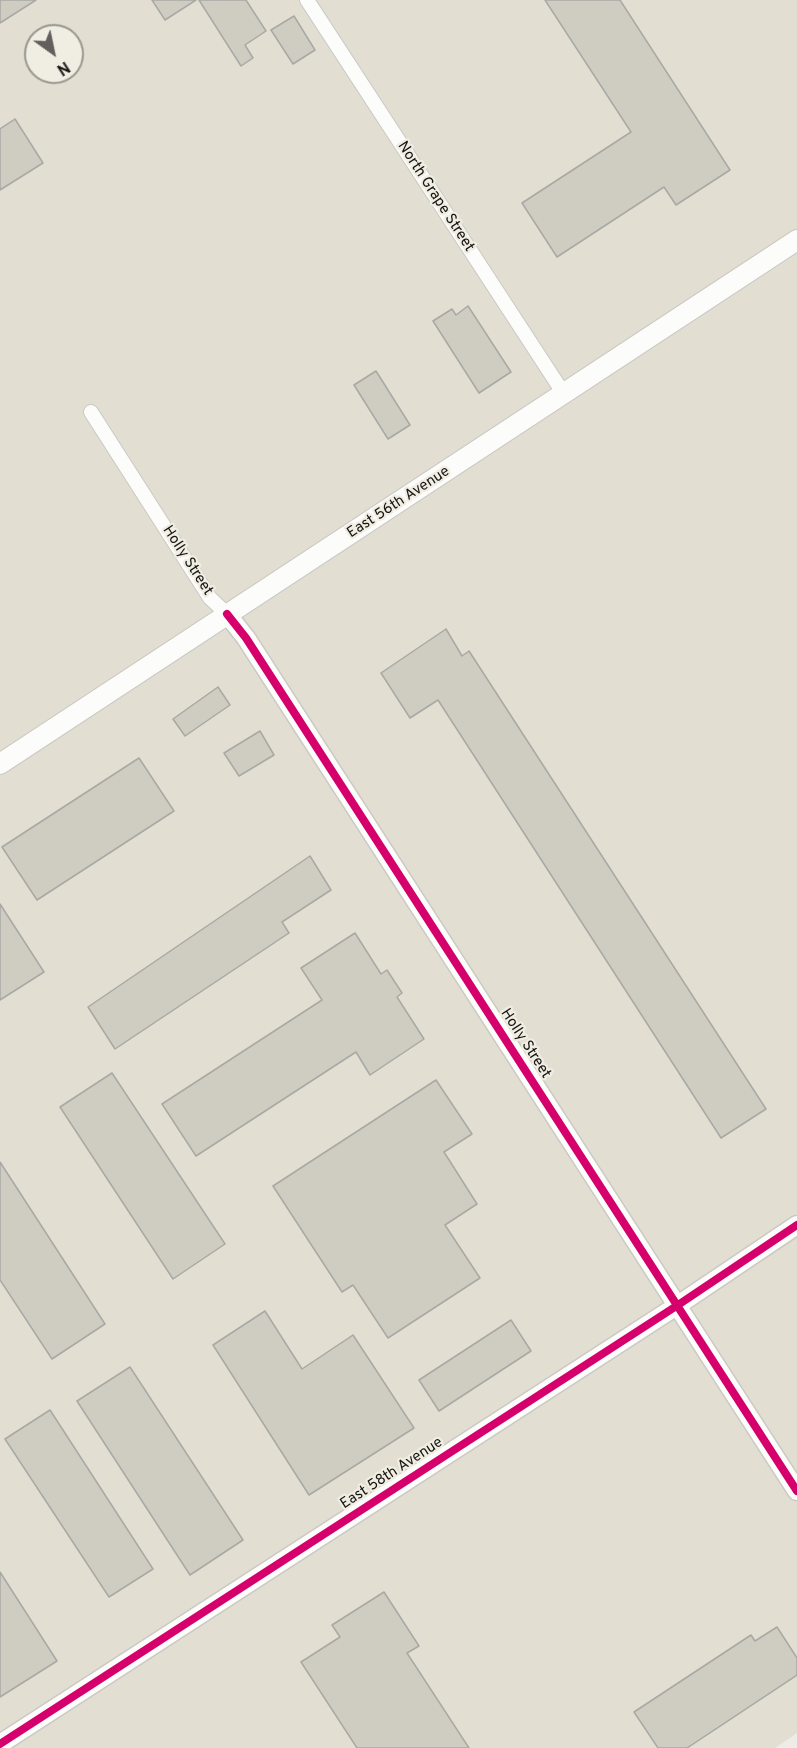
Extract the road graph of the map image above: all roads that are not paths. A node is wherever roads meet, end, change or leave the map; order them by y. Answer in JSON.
{"nodes":[{"id":1,"x":307,"y":0,"type":"edge"},
{"id":2,"x":797,"y":240,"type":"edge"},
{"id":3,"x":564,"y":394,"type":"junction"},
{"id":4,"x":91,"y":412,"type":"dead end"},
{"id":5,"x":227,"y":614,"type":"junction"},
{"id":6,"x":0,"y":764,"type":"edge"},
{"id":7,"x":797,"y":1224,"type":"edge"},
{"id":8,"x":678,"y":1305,"type":"junction"},
{"id":9,"x":797,"y":1491,"type":"edge"},
{"id":10,"x":0,"y":1744,"type":"edge"}],
"edges":[{"from":1,"to":3,"type":"street","name":"North Grape Street"},
{"from":2,"to":3,"type":"main road","name":"East 56th Avenue"},
{"from":3,"to":5,"type":"main road","name":"East 56th Avenue"},
{"from":4,"to":5,"type":"street","name":"Holly Street"},
{"from":5,"to":6,"type":"main road","name":"East 56th Avenue"},
{"from":5,"to":8,"type":"street","name":"Holly Street"},
{"from":7,"to":8,"type":"street","name":"East 58th Avenue"},
{"from":8,"to":9,"type":"street","name":"Holly Street"},
{"from":8,"to":10,"type":"street","name":"East 58th Avenue"}]}
